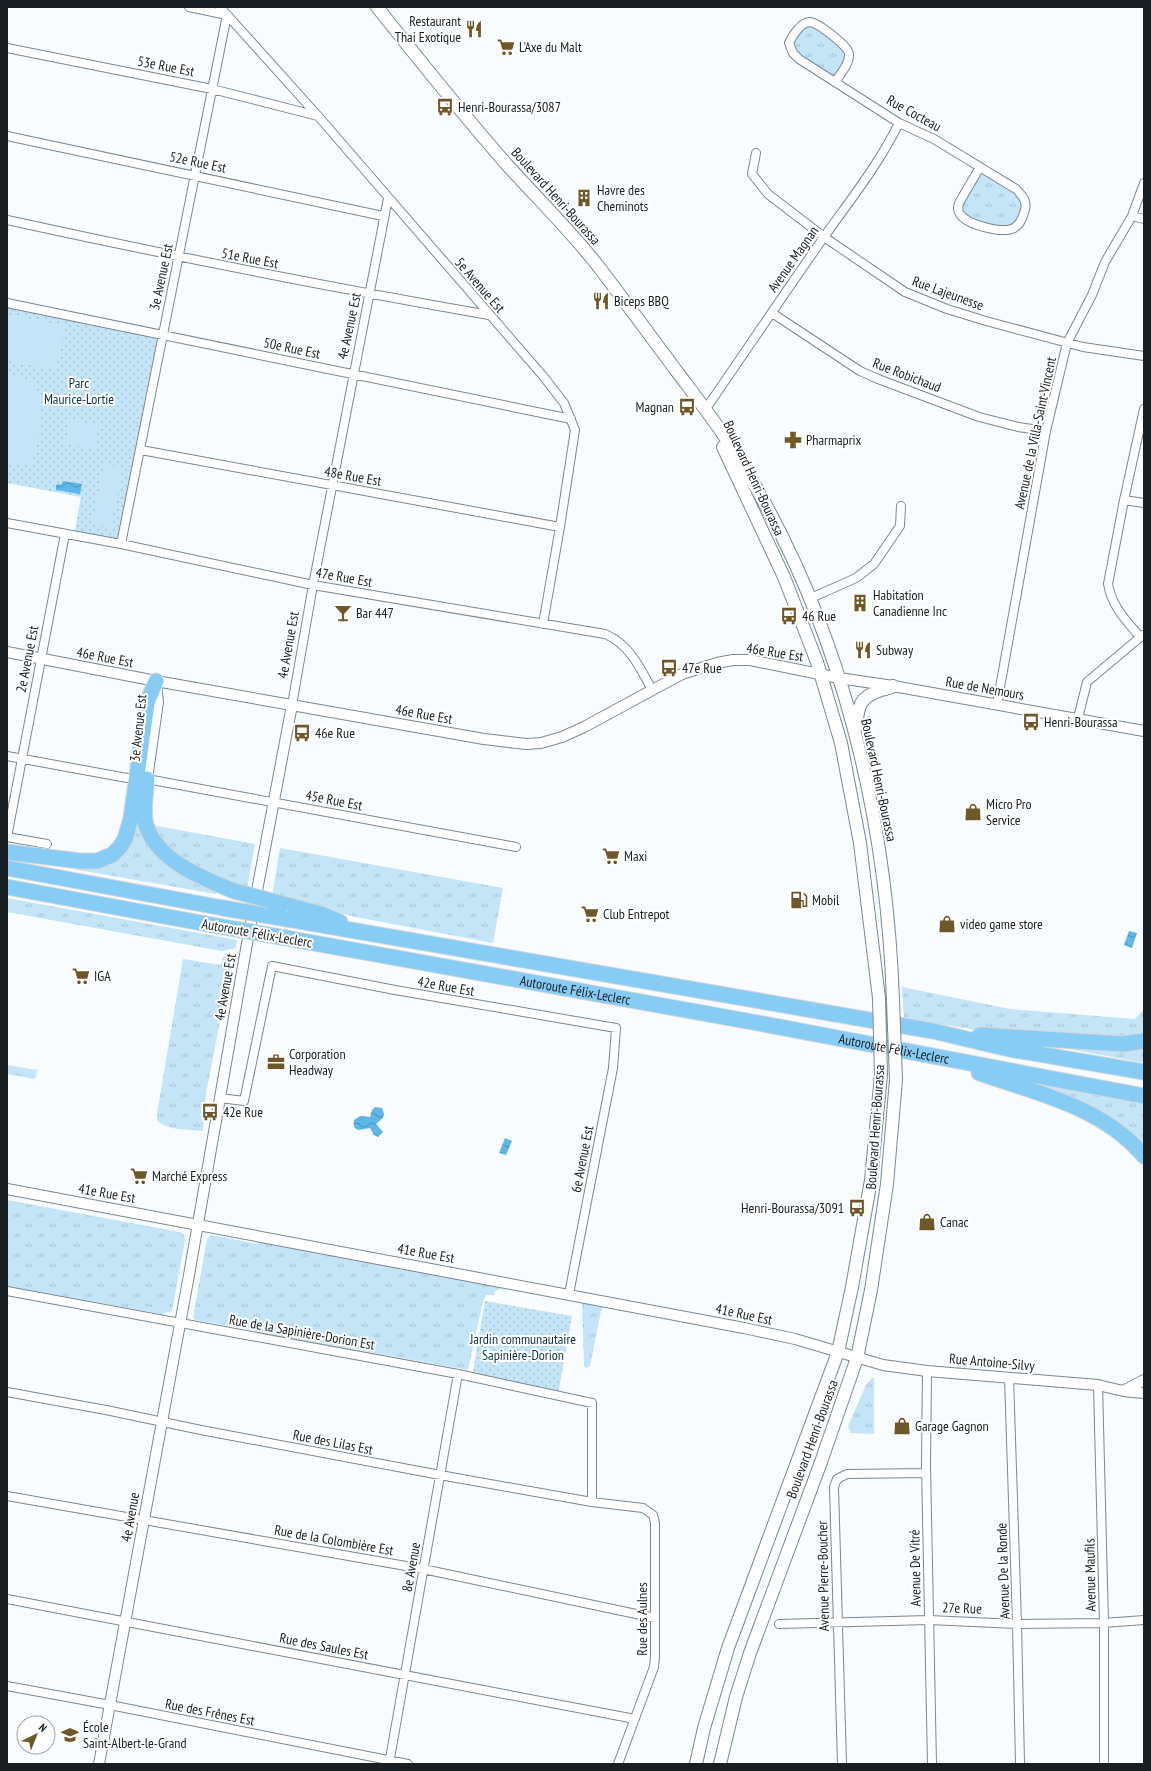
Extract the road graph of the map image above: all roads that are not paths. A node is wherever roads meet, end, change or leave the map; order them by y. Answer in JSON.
{"nodes":[{"id":1,"x":189,"y":7,"type":"edge"},
{"id":2,"x":220,"y":7,"type":"edge"},
{"id":3,"x":377,"y":7,"type":"edge"},
{"id":4,"x":227,"y":15,"type":"junction"},
{"id":5,"x":7,"y":48,"type":"edge"},
{"id":6,"x":835,"y":82,"type":"junction"},
{"id":7,"x":212,"y":89,"type":"junction"},
{"id":8,"x":318,"y":116,"type":"junction"},
{"id":9,"x":899,"y":123,"type":"junction"},
{"id":10,"x":7,"y":136,"type":"edge"},
{"id":11,"x":756,"y":153,"type":"dead end"},
{"id":12,"x":980,"y":167,"type":"junction"},
{"id":13,"x":196,"y":175,"type":"junction"},
{"id":14,"x":1144,"y":183,"type":"edge"},
{"id":15,"x":388,"y":198,"type":"junction"},
{"id":16,"x":383,"y":216,"type":"junction"},
{"id":17,"x":1132,"y":216,"type":"junction"},
{"id":18,"x":1144,"y":219,"type":"edge"},
{"id":19,"x":7,"y":220,"type":"edge"},
{"id":20,"x":824,"y":237,"type":"junction"},
{"id":21,"x":179,"y":257,"type":"junction"},
{"id":22,"x":370,"y":294,"type":"junction"},
{"id":23,"x":7,"y":303,"type":"edge"},
{"id":24,"x":772,"y":313,"type":"junction"},
{"id":25,"x":489,"y":315,"type":"junction"},
{"id":26,"x":163,"y":335,"type":"junction"},
{"id":27,"x":1067,"y":343,"type":"junction"},
{"id":28,"x":1144,"y":356,"type":"edge"},
{"id":29,"x":353,"y":374,"type":"junction"},
{"id":30,"x":1144,"y":409,"type":"edge"},
{"id":31,"x":705,"y":410,"type":"junction"},
{"id":32,"x":571,"y":419,"type":"junction"},
{"id":33,"x":1046,"y":431,"type":"junction"},
{"id":34,"x":141,"y":450,"type":"junction"},
{"id":35,"x":332,"y":485,"type":"junction"},
{"id":36,"x":1124,"y":500,"type":"junction"},
{"id":37,"x":1144,"y":503,"type":"edge"},
{"id":38,"x":901,"y":506,"type":"dead end"},
{"id":39,"x":7,"y":523,"type":"edge"},
{"id":40,"x":560,"y":527,"type":"junction"},
{"id":41,"x":65,"y":534,"type":"junction"},
{"id":42,"x":121,"y":544,"type":"junction"},
{"id":43,"x":313,"y":585,"type":"junction"},
{"id":44,"x":811,"y":598,"type":"junction"},
{"id":45,"x":543,"y":624,"type":"junction"},
{"id":46,"x":1142,"y":636,"type":"edge"},
{"id":47,"x":7,"y":652,"type":"edge"},
{"id":48,"x":40,"y":658,"type":"junction"},
{"id":49,"x":821,"y":674,"type":"junction"},
{"id":50,"x":839,"y":678,"type":"junction"},
{"id":51,"x":156,"y":681,"type":"junction"},
{"id":52,"x":893,"y":686,"type":"junction"},
{"id":53,"x":652,"y":690,"type":"junction"},
{"id":54,"x":997,"y":704,"type":"junction"},
{"id":55,"x":292,"y":705,"type":"junction"},
{"id":56,"x":1078,"y":718,"type":"junction"},
{"id":57,"x":1144,"y":731,"type":"edge"},
{"id":58,"x":855,"y":734,"type":"junction"},
{"id":59,"x":7,"y":756,"type":"edge"},
{"id":60,"x":22,"y":758,"type":"junction"},
{"id":61,"x":128,"y":778,"type":"dead end"},
{"id":62,"x":147,"y":779,"type":"junction"},
{"id":63,"x":274,"y":802,"type":"junction"},
{"id":64,"x":7,"y":837,"type":"edge"},
{"id":65,"x":47,"y":844,"type":"dead end"},
{"id":66,"x":516,"y":847,"type":"dead end"},
{"id":67,"x":7,"y":852,"type":"edge"},
{"id":68,"x":7,"y":868,"type":"edge"},
{"id":69,"x":7,"y":887,"type":"edge"},
{"id":70,"x":371,"y":934,"type":"junction"},
{"id":71,"x":616,"y":1028,"type":"joint"},
{"id":72,"x":933,"y":1031,"type":"junction"},
{"id":73,"x":1144,"y":1041,"type":"edge"},
{"id":74,"x":936,"y":1057,"type":"junction"},
{"id":75,"x":1144,"y":1072,"type":"edge"},
{"id":76,"x":1144,"y":1096,"type":"edge"},
{"id":77,"x":220,"y":1098,"type":"junction"},
{"id":78,"x":1144,"y":1156,"type":"edge"},
{"id":79,"x":7,"y":1189,"type":"edge"},
{"id":80,"x":198,"y":1224,"type":"junction"},
{"id":81,"x":189,"y":1275,"type":"joint"},
{"id":82,"x":7,"y":1291,"type":"edge"},
{"id":83,"x":569,"y":1294,"type":"junction"},
{"id":84,"x":180,"y":1322,"type":"junction"},
{"id":85,"x":838,"y":1352,"type":"junction"},
{"id":86,"x":857,"y":1358,"type":"junction"},
{"id":87,"x":927,"y":1371,"type":"junction"},
{"id":88,"x":458,"y":1374,"type":"junction"},
{"id":89,"x":1009,"y":1377,"type":"junction"},
{"id":90,"x":1144,"y":1380,"type":"edge"},
{"id":91,"x":1098,"y":1385,"type":"junction"},
{"id":92,"x":1123,"y":1391,"type":"junction"},
{"id":93,"x":7,"y":1392,"type":"edge"},
{"id":94,"x":1144,"y":1393,"type":"edge"},
{"id":95,"x":162,"y":1422,"type":"junction"},
{"id":96,"x":926,"y":1473,"type":"junction"},
{"id":97,"x":440,"y":1475,"type":"junction"},
{"id":98,"x":7,"y":1496,"type":"edge"},
{"id":99,"x":592,"y":1502,"type":"junction"},
{"id":100,"x":653,"y":1516,"type":"joint"},
{"id":101,"x":144,"y":1519,"type":"junction"},
{"id":102,"x":423,"y":1569,"type":"junction"},
{"id":103,"x":7,"y":1599,"type":"edge"},
{"id":104,"x":655,"y":1618,"type":"junction"},
{"id":105,"x":929,"y":1620,"type":"junction"},
{"id":106,"x":1144,"y":1620,"type":"edge"},
{"id":107,"x":125,"y":1621,"type":"junction"},
{"id":108,"x":837,"y":1623,"type":"junction"},
{"id":109,"x":1104,"y":1623,"type":"junction"},
{"id":110,"x":779,"y":1624,"type":"dead end"},
{"id":111,"x":1017,"y":1624,"type":"junction"},
{"id":112,"x":405,"y":1674,"type":"junction"},
{"id":113,"x":7,"y":1686,"type":"edge"},
{"id":114,"x":110,"y":1705,"type":"junction"},
{"id":115,"x":636,"y":1719,"type":"junction"},
{"id":116,"x":389,"y":1762,"type":"edge"},
{"id":117,"x":99,"y":1764,"type":"edge"},
{"id":118,"x":408,"y":1764,"type":"edge"},
{"id":119,"x":618,"y":1764,"type":"edge"},
{"id":120,"x":696,"y":1764,"type":"edge"},
{"id":121,"x":720,"y":1764,"type":"edge"},
{"id":122,"x":842,"y":1764,"type":"edge"},
{"id":123,"x":932,"y":1764,"type":"edge"},
{"id":124,"x":1020,"y":1764,"type":"edge"},
{"id":125,"x":1104,"y":1764,"type":"edge"}],
"edges":[{"from":1,"to":4,"type":"street"},
{"from":2,"to":4,"type":"street","name":"5e Avenue Est"},
{"from":3,"to":31,"type":"main road","name":"Boulevard Henri-Bourassa"},
{"from":4,"to":7,"type":"street","name":"3e Avenue Est"},
{"from":4,"to":8,"type":"street","name":"5e Avenue Est"},
{"from":5,"to":7,"type":"street","name":"53e Rue Est"},
{"from":6,"to":6,"type":"street","name":"Rue Cocteau"},
{"from":6,"to":9,"type":"street","name":"Rue Cocteau"},
{"from":7,"to":8,"type":"street","name":"53e Rue Est"},
{"from":7,"to":13,"type":"street","name":"3e Avenue Est"},
{"from":8,"to":15,"type":"street","name":"5e Avenue Est"},
{"from":9,"to":12,"type":"street","name":"Rue Cocteau"},
{"from":9,"to":20,"type":"street","name":"Avenue Magnan"},
{"from":10,"to":13,"type":"street","name":"52e Rue Est"},
{"from":11,"to":20,"type":"street","name":"Rue Lajeunesse"},
{"from":12,"to":12,"type":"street","name":"Rue Cocteau"},
{"from":13,"to":16,"type":"street","name":"52e Rue Est"},
{"from":13,"to":21,"type":"street","name":"3e Avenue Est"},
{"from":14,"to":17,"type":"street","name":"Avenue de la Villa-Saint-Vincent"},
{"from":15,"to":16,"type":"street","name":"4e Avenue Est"},
{"from":15,"to":25,"type":"street","name":"5e Avenue Est"},
{"from":16,"to":22,"type":"street","name":"4e Avenue Est"},
{"from":17,"to":18,"type":"street"},
{"from":17,"to":27,"type":"street","name":"Avenue de la Villa-Saint-Vincent"},
{"from":19,"to":21,"type":"street","name":"51e Rue Est"},
{"from":20,"to":24,"type":"street","name":"Avenue Magnan"},
{"from":20,"to":27,"type":"street","name":"Rue Lajeunesse"},
{"from":21,"to":22,"type":"street","name":"51e Rue Est"},
{"from":21,"to":26,"type":"street","name":"3e Avenue Est"},
{"from":22,"to":25,"type":"street","name":"51e Rue Est"},
{"from":22,"to":29,"type":"street","name":"4e Avenue Est"},
{"from":23,"to":26,"type":"street","name":"50e Rue Est"},
{"from":24,"to":31,"type":"street","name":"Avenue Magnan"},
{"from":24,"to":33,"type":"street","name":"Rue Robichaud"},
{"from":25,"to":32,"type":"street","name":"5e Avenue Est"},
{"from":26,"to":29,"type":"street","name":"50e Rue Est"},
{"from":26,"to":34,"type":"street","name":"3e Avenue Est"},
{"from":27,"to":28,"type":"street","name":"Rue Lajeunesse"},
{"from":27,"to":33,"type":"street","name":"Avenue de la Villa-Saint-Vincent"},
{"from":29,"to":32,"type":"street","name":"50e Rue Est"},
{"from":29,"to":35,"type":"street","name":"4e Avenue Est"},
{"from":30,"to":36,"type":"street"},
{"from":31,"to":44,"type":"main road","name":"Boulevard Henri-Bourassa"},
{"from":31,"to":49,"type":"main road","name":"Boulevard Henri-Bourassa"},
{"from":32,"to":40,"type":"street","name":"5e Avenue Est"},
{"from":33,"to":54,"type":"street","name":"Avenue de la Villa-Saint-Vincent"},
{"from":34,"to":35,"type":"street","name":"48e Rue Est"},
{"from":34,"to":42,"type":"street","name":"3e Avenue Est"},
{"from":35,"to":40,"type":"street","name":"48e Rue Est"},
{"from":35,"to":43,"type":"street","name":"4e Avenue Est"},
{"from":36,"to":37,"type":"street"},
{"from":36,"to":46,"type":"street"},
{"from":38,"to":44,"type":"street"},
{"from":39,"to":41,"type":"street","name":"47e Rue Est"},
{"from":40,"to":45,"type":"street","name":"5e Avenue Est"},
{"from":41,"to":42,"type":"street","name":"47e Rue Est"},
{"from":41,"to":48,"type":"street","name":"2e Avenue Est"},
{"from":42,"to":43,"type":"street","name":"47e Rue Est"},
{"from":43,"to":45,"type":"street","name":"47e Rue Est"},
{"from":43,"to":55,"type":"street","name":"4e Avenue Est"},
{"from":44,"to":50,"type":"main road","name":"Boulevard Henri-Bourassa"},
{"from":45,"to":53,"type":"street","name":"47e Rue Est"},
{"from":46,"to":56,"type":"street"},
{"from":47,"to":48,"type":"street","name":"46e Rue Est"},
{"from":48,"to":51,"type":"street","name":"46e Rue Est"},
{"from":48,"to":60,"type":"street","name":"2e Avenue Est"},
{"from":49,"to":50,"type":"street","name":"Rue de Nemours"},
{"from":49,"to":53,"type":"street","name":"46e Rue Est"},
{"from":49,"to":85,"type":"main road","name":"Boulevard Henri-Bourassa","bridge":true},
{"from":50,"to":52,"type":"street","name":"Rue de Nemours"},
{"from":50,"to":58,"type":"main road","name":"Boulevard Henri-Bourassa"},
{"from":51,"to":55,"type":"street","name":"46e Rue Est"},
{"from":51,"to":62,"type":"street","name":"3e Avenue Est"},
{"from":51,"to":67,"type":"highway"},
{"from":52,"to":54,"type":"street","name":"Rue de Nemours"},
{"from":52,"to":58,"type":"main road"},
{"from":53,"to":55,"type":"street","name":"46e Rue Est"},
{"from":54,"to":56,"type":"street","name":"Rue de Nemours"},
{"from":55,"to":63,"type":"street","name":"4e Avenue Est"},
{"from":56,"to":57,"type":"street","name":"Rue de Nemours"},
{"from":58,"to":86,"type":"main road","name":"Boulevard Henri-Bourassa","bridge":true},
{"from":59,"to":60,"type":"street"},
{"from":60,"to":61,"type":"street"},
{"from":60,"to":64,"type":"street","name":"2e Avenue Est"},
{"from":62,"to":63,"type":"street","name":"45e Rue Est"},
{"from":62,"to":70,"type":"highway","bridge":true},
{"from":63,"to":66,"type":"street","name":"45e Rue Est"},
{"from":63,"to":77,"type":"street","name":"4e Avenue Est"},
{"from":64,"to":65,"type":"street"},
{"from":68,"to":70,"type":"highway","name":"Autoroute Félix-Leclerc","bridge":true},
{"from":69,"to":74,"type":"highway","name":"Autoroute Félix-Leclerc","bridge":true},
{"from":70,"to":72,"type":"highway","name":"Autoroute Félix-Leclerc"},
{"from":71,"to":77,"type":"street","name":"42e Rue Est"},
{"from":71,"to":83,"type":"street","name":"6e Avenue Est"},
{"from":72,"to":73,"type":"highway"},
{"from":72,"to":75,"type":"highway","name":"Autoroute Félix-Leclerc"},
{"from":74,"to":76,"type":"highway","name":"Autoroute Félix-Leclerc"},
{"from":74,"to":78,"type":"highway"},
{"from":77,"to":80,"type":"street","name":"4e Avenue Est"},
{"from":79,"to":80,"type":"street","name":"41e Rue Est"},
{"from":80,"to":81,"type":"street","name":"4e Avenue Est"},
{"from":80,"to":83,"type":"street","name":"41e Rue Est"},
{"from":81,"to":84,"type":"street","name":"4e Avenue"},
{"from":82,"to":84,"type":"street","name":"Rue de la Sapinière-Dorion Est"},
{"from":83,"to":85,"type":"street","name":"41e Rue Est"},
{"from":84,"to":88,"type":"street","name":"Rue de la Sapinière-Dorion Est"},
{"from":84,"to":95,"type":"street","name":"4e Avenue"},
{"from":85,"to":86,"type":"street","name":"Rue Antoine-Silvy"},
{"from":85,"to":120,"type":"main road","name":"Boulevard Henri-Bourassa"},
{"from":86,"to":87,"type":"street","name":"Rue Antoine-Silvy"},
{"from":86,"to":121,"type":"main road","name":"Boulevard Henri-Bourassa"},
{"from":87,"to":89,"type":"street","name":"Rue Antoine-Silvy"},
{"from":87,"to":96,"type":"street","name":"Avenue De Vitré"},
{"from":88,"to":97,"type":"street","name":"8e Avenue"},
{"from":88,"to":99,"type":"street","name":"Rue de la Sapinière-Dorion Est"},
{"from":89,"to":91,"type":"street","name":"Rue Antoine-Silvy"},
{"from":89,"to":111,"type":"street","name":"Avenue De la Ronde"},
{"from":90,"to":92,"type":"street"},
{"from":91,"to":92,"type":"street","name":"Rue Antoine-Silvy"},
{"from":91,"to":109,"type":"street","name":"Avenue Maufils"},
{"from":92,"to":94,"type":"street","name":"Rue Antoine-Silvy"},
{"from":93,"to":95,"type":"street","name":"Rue des Lilas Est"},
{"from":95,"to":97,"type":"street","name":"Rue des Lilas Est"},
{"from":95,"to":101,"type":"street","name":"4e Avenue"},
{"from":96,"to":105,"type":"street","name":"Avenue De Vitré"},
{"from":96,"to":108,"type":"street","name":"Avenue Pierre-Boucher"},
{"from":97,"to":99,"type":"street","name":"Rue des Lilas Est"},
{"from":97,"to":102,"type":"street","name":"8e Avenue"},
{"from":98,"to":101,"type":"street","name":"Rue de la Colombière Est"},
{"from":99,"to":100,"type":"street","name":"Rue des Lilas Est"},
{"from":100,"to":104,"type":"street","name":"Rue des Aulnes"},
{"from":101,"to":102,"type":"street","name":"Rue de la Colombière Est"},
{"from":101,"to":107,"type":"street","name":"4e Avenue"},
{"from":102,"to":104,"type":"street","name":"Rue de la Colombière Est"},
{"from":102,"to":112,"type":"street","name":"8e Avenue"},
{"from":103,"to":107,"type":"street","name":"Rue des Saules Est"},
{"from":104,"to":115,"type":"street","name":"Rue des Aulnes"},
{"from":105,"to":108,"type":"street","name":"27e Rue"},
{"from":105,"to":111,"type":"street","name":"27e Rue"},
{"from":105,"to":123,"type":"street","name":"Avenue De Vitré"},
{"from":106,"to":109,"type":"street","name":"27e Rue"},
{"from":107,"to":112,"type":"street","name":"Rue des Saules Est"},
{"from":107,"to":114,"type":"street","name":"4e Avenue"},
{"from":108,"to":110,"type":"street","name":"27e Rue"},
{"from":108,"to":122,"type":"street","name":"Avenue Pierre-Boucher"},
{"from":109,"to":111,"type":"street","name":"27e Rue"},
{"from":109,"to":125,"type":"street","name":"Avenue Maufils"},
{"from":111,"to":124,"type":"street","name":"Avenue De la Ronde"},
{"from":112,"to":115,"type":"street","name":"Rue des Saules Est"},
{"from":112,"to":116,"type":"street","name":"8e Avenue"},
{"from":113,"to":114,"type":"street","name":"Rue des Frênes Est"},
{"from":114,"to":116,"type":"street","name":"Rue des Frênes Est"},
{"from":114,"to":117,"type":"street","name":"4e Avenue"},
{"from":115,"to":119,"type":"street","name":"Rue des Aulnes"},
{"from":116,"to":118,"type":"street","name":"Rue des Frênes Est"}]}
